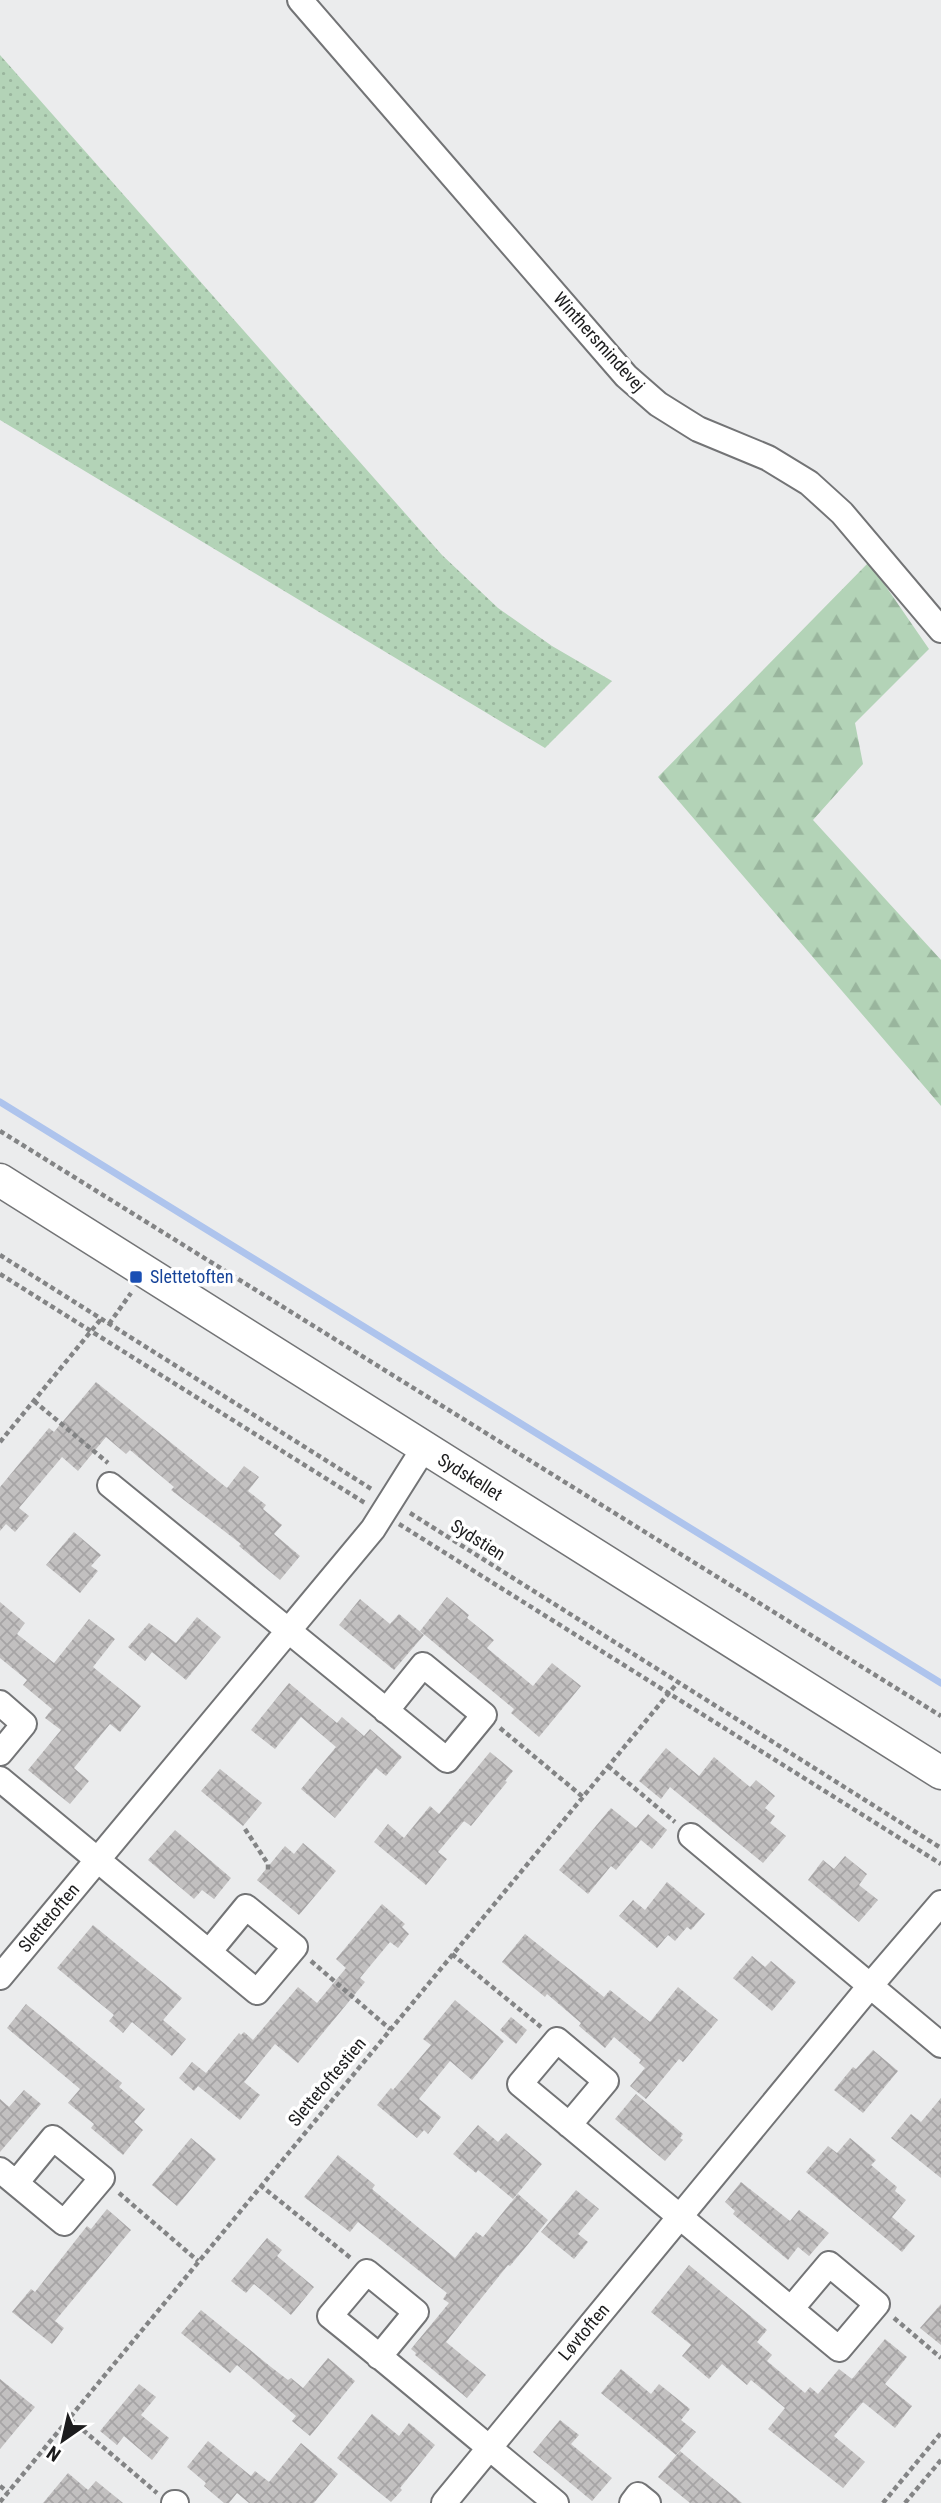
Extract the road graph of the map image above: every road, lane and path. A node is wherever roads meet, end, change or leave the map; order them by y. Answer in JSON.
{"nodes":[{"id":1,"x":300,"y":0,"type":"edge"},
{"id":2,"x":941,"y":630,"type":"edge"},
{"id":3,"x":0,"y":1131,"type":"edge"},
{"id":4,"x":0,"y":1180,"type":"edge"},
{"id":5,"x":0,"y":1255,"type":"edge"},
{"id":6,"x":0,"y":1274,"type":"edge"},
{"id":7,"x":138,"y":1284,"type":"dead end"},
{"id":8,"x":101,"y":1319,"type":"junction"},
{"id":9,"x":109,"y":1324,"type":"junction"},
{"id":10,"x":91,"y":1331,"type":"junction"},
{"id":11,"x":34,"y":1401,"type":"junction"},
{"id":12,"x":0,"y":1442,"type":"edge"},
{"id":13,"x":424,"y":1448,"type":"junction"},
{"id":14,"x":110,"y":1485,"type":"joint"},
{"id":15,"x":387,"y":1507,"type":"junction"},
{"id":16,"x":287,"y":1630,"type":"junction"},
{"id":17,"x":678,"y":1682,"type":"junction"},
{"id":18,"x":668,"y":1693,"type":"junction"},
{"id":19,"x":0,"y":1703,"type":"edge"},
{"id":20,"x":386,"y":1711,"type":"junction"},
{"id":21,"x":484,"y":1715,"type":"junction"},
{"id":22,"x":941,"y":1716,"type":"edge"},
{"id":23,"x":0,"y":1753,"type":"edge"},
{"id":24,"x":608,"y":1766,"type":"junction"},
{"id":25,"x":941,"y":1773,"type":"edge"},
{"id":26,"x":0,"y":1779,"type":"edge"},
{"id":27,"x":583,"y":1797,"type":"junction"},
{"id":28,"x":245,"y":1829,"type":"dead end"},
{"id":29,"x":691,"y":1836,"type":"joint"},
{"id":30,"x":941,"y":1848,"type":"edge"},
{"id":31,"x":97,"y":1859,"type":"junction"},
{"id":32,"x":941,"y":1864,"type":"edge"},
{"id":33,"x":268,"y":1872,"type":"dead end"},
{"id":34,"x":941,"y":1903,"type":"edge"},
{"id":35,"x":295,"y":1947,"type":"junction"},
{"id":36,"x":209,"y":1952,"type":"junction"},
{"id":37,"x":452,"y":1954,"type":"junction"},
{"id":38,"x":0,"y":1977,"type":"edge"},
{"id":39,"x":870,"y":1986,"type":"junction"},
{"id":40,"x":390,"y":2029,"type":"junction"},
{"id":41,"x":558,"y":2040,"type":"junction"},
{"id":42,"x":941,"y":2045,"type":"edge"},
{"id":43,"x":569,"y":2125,"type":"junction"},
{"id":44,"x":8,"y":2177,"type":"edge"},
{"id":45,"x":102,"y":2178,"type":"junction"},
{"id":46,"x":260,"y":2185,"type":"junction"},
{"id":47,"x":680,"y":2217,"type":"junction"},
{"id":48,"x":198,"y":2261,"type":"junction"},
{"id":49,"x":367,"y":2272,"type":"junction"},
{"id":50,"x":877,"y":2304,"type":"junction"},
{"id":51,"x":791,"y":2309,"type":"junction"},
{"id":52,"x":379,"y":2357,"type":"junction"},
{"id":53,"x":941,"y":2358,"type":"edge"},
{"id":54,"x":69,"y":2419,"type":"junction"},
{"id":55,"x":941,"y":2433,"type":"edge"},
{"id":56,"x":489,"y":2448,"type":"junction"},
{"id":57,"x":941,"y":2460,"type":"edge"},
{"id":58,"x":0,"y":2486,"type":"edge"},
{"id":59,"x":8,"y":2492,"type":"junction"},
{"id":60,"x":170,"y":2500,"type":"edge"},
{"id":61,"x":0,"y":2502,"type":"edge"},
{"id":62,"x":444,"y":2503,"type":"edge"},
{"id":63,"x":556,"y":2503,"type":"edge"},
{"id":64,"x":632,"y":2503,"type":"edge"},
{"id":65,"x":648,"y":2503,"type":"edge"},
{"id":66,"x":883,"y":2503,"type":"edge"},
{"id":67,"x":905,"y":2503,"type":"edge"}],
"edges":[{"from":1,"to":2,"type":"street","name":"Winthersmindevej"},
{"from":3,"to":22,"type":"path"},
{"from":4,"to":13,"type":"street","name":"Sydskellet"},
{"from":5,"to":8,"type":"path","name":"Sydstien"},
{"from":6,"to":10,"type":"path"},
{"from":7,"to":9,"type":"path"},
{"from":8,"to":9,"type":"path","name":"Sydstien"},
{"from":8,"to":10,"type":"path"},
{"from":9,"to":15,"type":"path","name":"Sydstien"},
{"from":10,"to":11,"type":"path"},
{"from":10,"to":15,"type":"path"},
{"from":11,"to":12,"type":"path"},
{"from":11,"to":14,"type":"path"},
{"from":13,"to":15,"type":"street","name":"Slettetoften"},
{"from":13,"to":25,"type":"street","name":"Sydskellet"},
{"from":14,"to":16,"type":"street"},
{"from":15,"to":16,"type":"street","name":"Slettetoften"},
{"from":15,"to":17,"type":"path","name":"Sydstien"},
{"from":15,"to":18,"type":"path"},
{"from":16,"to":20,"type":"street"},
{"from":16,"to":31,"type":"street","name":"Slettetoften"},
{"from":17,"to":18,"type":"path","name":"Slettetoftestien"},
{"from":17,"to":30,"type":"path","name":"Sydstien"},
{"from":18,"to":24,"type":"path","name":"Slettetoftestien"},
{"from":18,"to":32,"type":"path"},
{"from":19,"to":23,"type":"street"},
{"from":20,"to":21,"type":"street"},
{"from":20,"to":21,"type":"street"},
{"from":21,"to":27,"type":"path"},
{"from":24,"to":27,"type":"path","name":"Slettetoftestien"},
{"from":24,"to":29,"type":"path"},
{"from":26,"to":31,"type":"street"},
{"from":27,"to":37,"type":"path","name":"Slettetoftestien"},
{"from":28,"to":33,"type":"path"},
{"from":29,"to":39,"type":"street"},
{"from":31,"to":36,"type":"street"},
{"from":31,"to":38,"type":"street","name":"Slettetoften"},
{"from":34,"to":39,"type":"street","name":"Løvtoften"},
{"from":35,"to":36,"type":"street"},
{"from":35,"to":36,"type":"street"},
{"from":35,"to":40,"type":"path"},
{"from":37,"to":40,"type":"path","name":"Slettetoftestien"},
{"from":37,"to":41,"type":"path"},
{"from":39,"to":42,"type":"street"},
{"from":39,"to":47,"type":"street","name":"Løvtoften"},
{"from":40,"to":46,"type":"path","name":"Slettetoftestien"},
{"from":41,"to":43,"type":"street"},
{"from":41,"to":43,"type":"street"},
{"from":43,"to":47,"type":"street"},
{"from":44,"to":45,"type":"street"},
{"from":44,"to":45,"type":"street"},
{"from":45,"to":48,"type":"path"},
{"from":46,"to":48,"type":"path","name":"Slettetoftestien"},
{"from":46,"to":49,"type":"path"},
{"from":47,"to":51,"type":"street"},
{"from":47,"to":56,"type":"street","name":"Løvtoften"},
{"from":48,"to":54,"type":"path","name":"Slettetoftestien"},
{"from":49,"to":52,"type":"street"},
{"from":49,"to":52,"type":"street"},
{"from":50,"to":51,"type":"street"},
{"from":50,"to":51,"type":"street"},
{"from":50,"to":53,"type":"path"},
{"from":52,"to":56,"type":"street"},
{"from":54,"to":59,"type":"path","name":"Slettetoftestien"},
{"from":54,"to":60,"type":"path"},
{"from":55,"to":66,"type":"path"},
{"from":56,"to":62,"type":"street","name":"Løvtoften"},
{"from":56,"to":63,"type":"street"},
{"from":57,"to":67,"type":"path"},
{"from":58,"to":59,"type":"path"},
{"from":59,"to":61,"type":"path","name":"Slettetoftestien"},
{"from":64,"to":65,"type":"street"}]}
